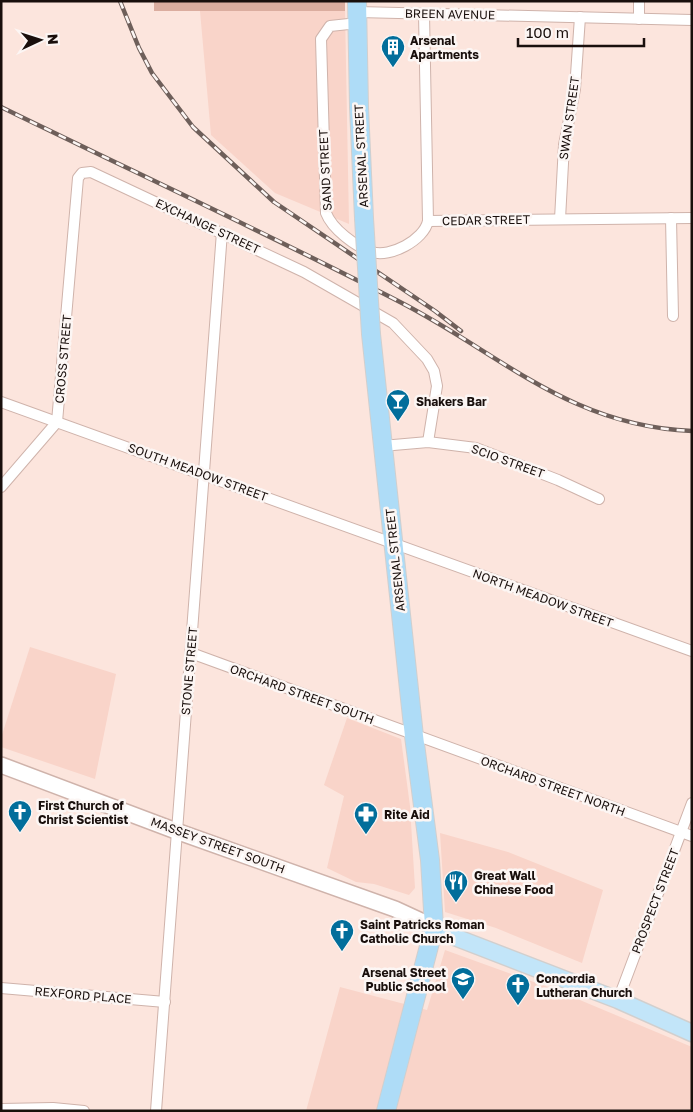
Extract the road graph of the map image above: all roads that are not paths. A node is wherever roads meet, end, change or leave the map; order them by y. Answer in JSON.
{"nodes":[{"id":1,"x":639,"y":1,"type":"edge"},
{"id":2,"x":358,"y":12,"type":"edge"},
{"id":3,"x":424,"y":14,"type":"junction"},
{"id":4,"x":580,"y":17,"type":"junction"},
{"id":5,"x":639,"y":19,"type":"junction"},
{"id":6,"x":692,"y":20,"type":"edge"},
{"id":7,"x":75,"y":211,"type":"joint"},
{"id":8,"x":671,"y":218,"type":"junction"},
{"id":9,"x":692,"y":218,"type":"edge"},
{"id":10,"x":560,"y":219,"type":"junction"},
{"id":11,"x":428,"y":221,"type":"junction"},
{"id":12,"x":222,"y":232,"type":"junction"},
{"id":13,"x":673,"y":316,"type":"dead end"},
{"id":14,"x":1,"y":402,"type":"edge"},
{"id":15,"x":57,"y":422,"type":"junction"},
{"id":16,"x":428,"y":442,"type":"junction"},
{"id":17,"x":382,"y":446,"type":"junction"},
{"id":18,"x":204,"y":475,"type":"junction"},
{"id":19,"x":1,"y":487,"type":"edge"},
{"id":20,"x":599,"y":499,"type":"dead end"},
{"id":21,"x":394,"y":545,"type":"junction"},
{"id":22,"x":692,"y":651,"type":"edge"},
{"id":23,"x":190,"y":653,"type":"junction"},
{"id":24,"x":414,"y":736,"type":"junction"},
{"id":25,"x":1,"y":765,"type":"edge"},
{"id":26,"x":692,"y":803,"type":"edge"},
{"id":27,"x":176,"y":831,"type":"junction"},
{"id":28,"x":681,"y":832,"type":"junction"},
{"id":29,"x":692,"y":836,"type":"edge"},
{"id":30,"x":434,"y":927,"type":"junction"},
{"id":31,"x":1,"y":988,"type":"edge"},
{"id":32,"x":618,"y":1000,"type":"junction"},
{"id":33,"x":164,"y":1002,"type":"junction"},
{"id":34,"x":692,"y":1033,"type":"edge"},
{"id":35,"x":1,"y":1109,"type":"edge"},
{"id":36,"x":84,"y":1111,"type":"edge"},
{"id":37,"x":156,"y":1111,"type":"edge"},
{"id":38,"x":386,"y":1111,"type":"edge"}],
"edges":[{"from":1,"to":5,"type":"street"},
{"from":2,"to":3,"type":"street","name":"BREEN AVENUE"},
{"from":2,"to":11,"type":"street","name":"SAND STREET"},
{"from":2,"to":17,"type":"highway","name":"ARSENAL STREET","bridge":true},
{"from":3,"to":4,"type":"street","name":"BREEN AVENUE"},
{"from":3,"to":11,"type":"street","name":"CEDAR STREET"},
{"from":4,"to":5,"type":"street","name":"BREEN AVENUE"},
{"from":4,"to":10,"type":"street","name":"SWAN STREET"},
{"from":5,"to":6,"type":"street","name":"BREEN AVENUE"},
{"from":7,"to":12,"type":"street","name":"EXCHANGE STREET"},
{"from":7,"to":15,"type":"street","name":"CROSS STREET"},
{"from":8,"to":9,"type":"street","name":"CEDAR STREET"},
{"from":8,"to":10,"type":"street","name":"CEDAR STREET"},
{"from":8,"to":13,"type":"street"},
{"from":10,"to":11,"type":"street","name":"CEDAR STREET"},
{"from":12,"to":16,"type":"street","name":"EXCHANGE STREET"},
{"from":12,"to":18,"type":"street","name":"STONE STREET"},
{"from":14,"to":15,"type":"street","name":"SOUTH MEADOW STREET"},
{"from":15,"to":18,"type":"street","name":"SOUTH MEADOW STREET"},
{"from":15,"to":19,"type":"street"},
{"from":16,"to":17,"type":"street","name":"SCIO STREET"},
{"from":16,"to":20,"type":"street","name":"SCIO STREET"},
{"from":17,"to":21,"type":"highway","name":"ARSENAL STREET"},
{"from":18,"to":21,"type":"street","name":"SOUTH MEADOW STREET"},
{"from":18,"to":23,"type":"street","name":"STONE STREET"},
{"from":21,"to":22,"type":"street","name":"NORTH MEADOW STREET"},
{"from":21,"to":24,"type":"highway","name":"ARSENAL STREET"},
{"from":23,"to":24,"type":"street","name":"ORCHARD STREET SOUTH"},
{"from":23,"to":27,"type":"street","name":"STONE STREET"},
{"from":24,"to":28,"type":"street","name":"ORCHARD STREET NORTH"},
{"from":24,"to":30,"type":"highway","name":"ARSENAL STREET"},
{"from":25,"to":27,"type":"main road","name":"MASSEY STREET SOUTH"},
{"from":26,"to":28,"type":"street","name":"PROSPECT STREET"},
{"from":27,"to":30,"type":"main road","name":"MASSEY STREET SOUTH"},
{"from":27,"to":33,"type":"street","name":"STONE STREET"},
{"from":28,"to":29,"type":"street","name":"ORCHARD STREET NORTH"},
{"from":28,"to":32,"type":"street","name":"PROSPECT STREET"},
{"from":30,"to":32,"type":"main road"},
{"from":30,"to":38,"type":"highway","name":"ARSENAL STREET"},
{"from":31,"to":33,"type":"street","name":"REXFORD PLACE"},
{"from":32,"to":34,"type":"main road"},
{"from":33,"to":37,"type":"street","name":"STONE STREET"},
{"from":35,"to":36,"type":"street"}]}
